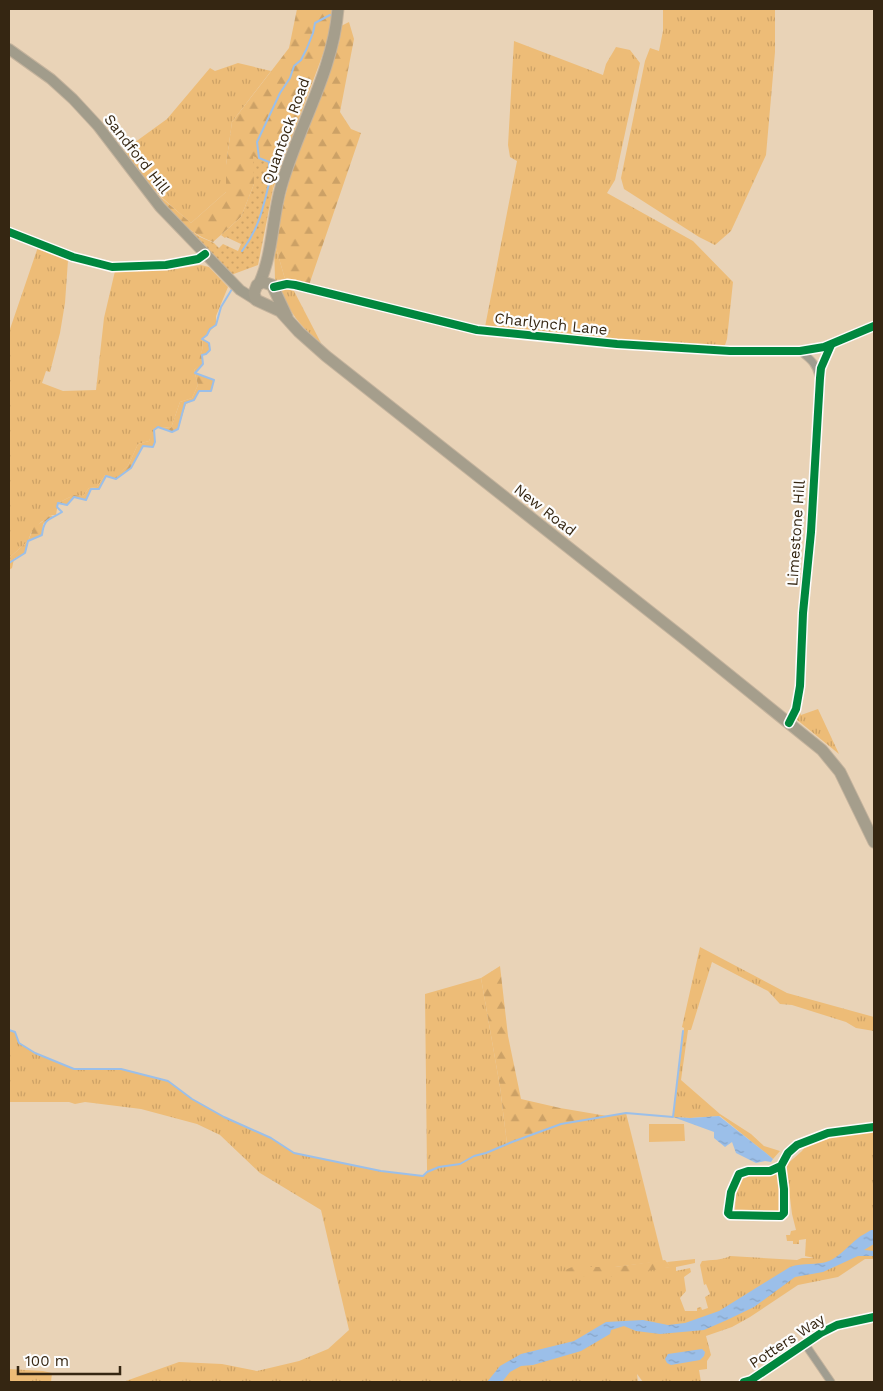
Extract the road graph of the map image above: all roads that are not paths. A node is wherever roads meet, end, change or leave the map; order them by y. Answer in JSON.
{"nodes":[{"id":1,"x":338,"y":9,"type":"edge"},
{"id":2,"x":9,"y":49,"type":"edge"},
{"id":3,"x":9,"y":232,"type":"edge"},
{"id":4,"x":205,"y":254,"type":"junction"},
{"id":5,"x":236,"y":285,"type":"junction"},
{"id":6,"x":267,"y":287,"type":"junction"},
{"id":7,"x":260,"y":302,"type":"junction"},
{"id":8,"x":287,"y":317,"type":"junction"},
{"id":9,"x":874,"y":326,"type":"edge"},
{"id":10,"x":831,"y":345,"type":"junction"},
{"id":11,"x":800,"y":351,"type":"junction"},
{"id":12,"x":820,"y":378,"type":"junction"},
{"id":13,"x":789,"y":723,"type":"junction"},
{"id":14,"x":874,"y":842,"type":"edge"},
{"id":15,"x":874,"y":1127,"type":"edge"},
{"id":16,"x":781,"y":1166,"type":"junction"},
{"id":17,"x":874,"y":1317,"type":"edge"},
{"id":18,"x":805,"y":1344,"type":"junction"},
{"id":19,"x":749,"y":1382,"type":"edge"},
{"id":20,"x":831,"y":1382,"type":"edge"}],
"edges":[{"from":1,"to":6,"type":"main road","name":"Quantock Road"},
{"from":2,"to":4,"type":"main road","name":"Sandford Hill"},
{"from":3,"to":4,"type":"street"},
{"from":4,"to":5,"type":"main road","name":"Sandford Hill"},
{"from":5,"to":6,"type":"main road"},
{"from":5,"to":7,"type":"main road","name":"Sandford Hill"},
{"from":6,"to":7,"type":"main road"},
{"from":6,"to":7,"type":"main road"},
{"from":6,"to":8,"type":"main road","name":"New Road"},
{"from":6,"to":11,"type":"street","name":"Charlynch Lane"},
{"from":7,"to":8,"type":"main road","name":"New Road"},
{"from":8,"to":13,"type":"main road","name":"New Road"},
{"from":9,"to":10,"type":"street","name":"Charlynch Lane"},
{"from":10,"to":11,"type":"street","name":"Charlynch Lane"},
{"from":10,"to":12,"type":"street","name":"Limestone Hill"},
{"from":11,"to":12,"type":"street"},
{"from":12,"to":13,"type":"street","name":"Limestone Hill"},
{"from":13,"to":14,"type":"main road","name":"New Road"},
{"from":15,"to":16,"type":"street"},
{"from":16,"to":16,"type":"street"},
{"from":17,"to":18,"type":"street","name":"Potters Way"},
{"from":18,"to":19,"type":"street","name":"Potters Way"},
{"from":18,"to":20,"type":"street"}]}
